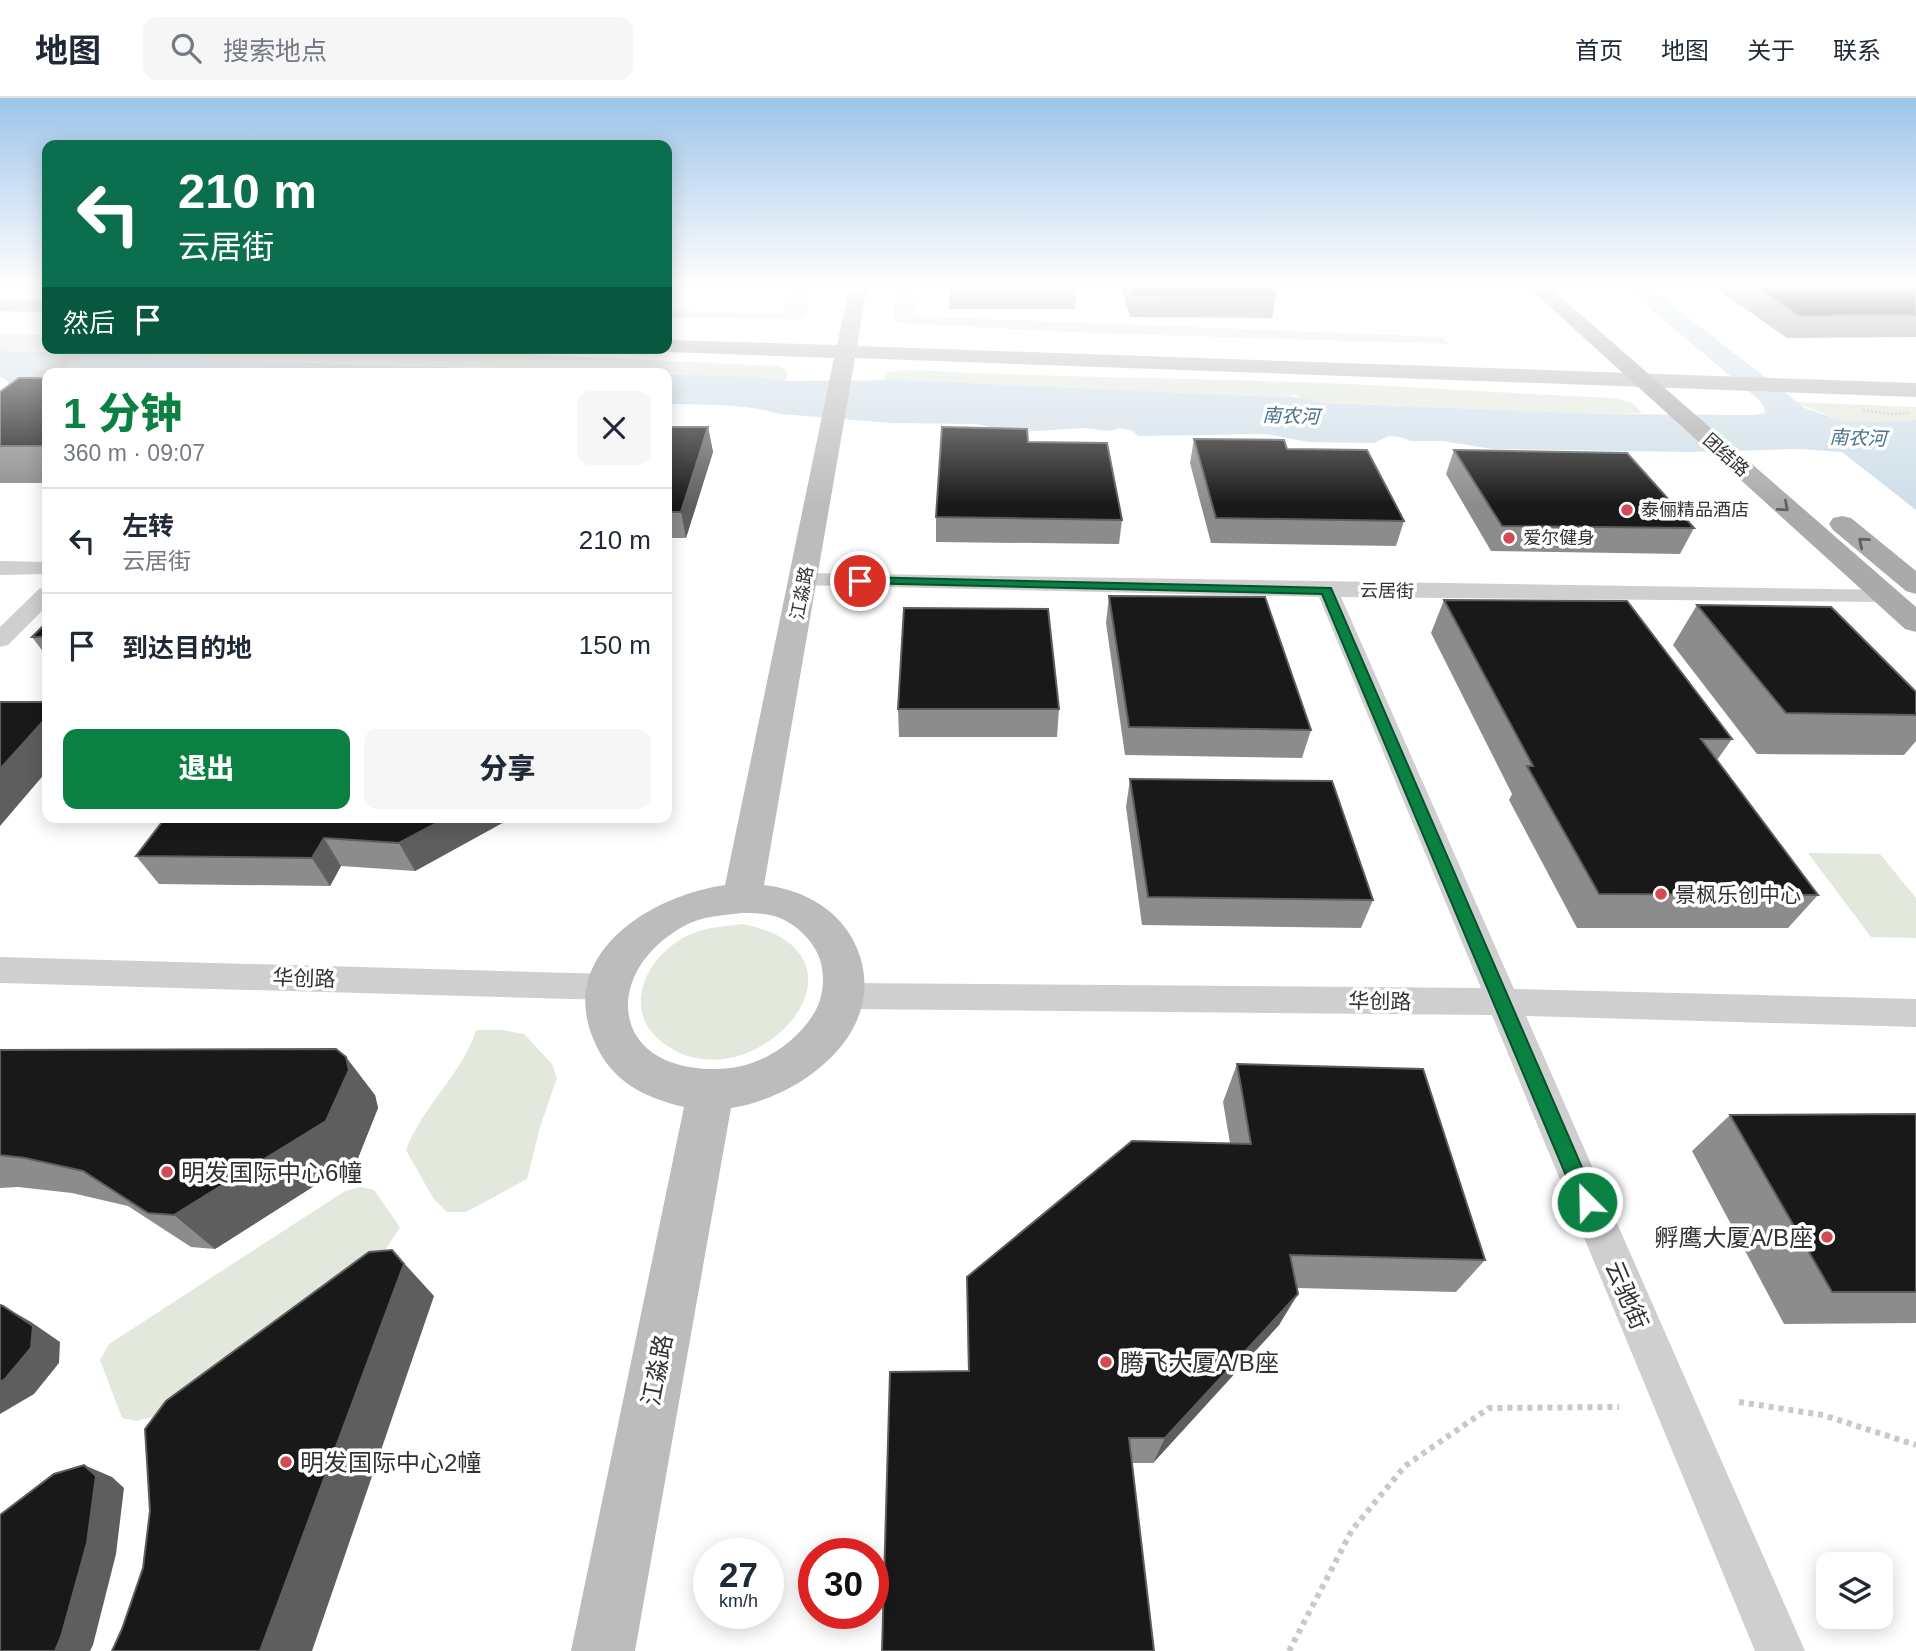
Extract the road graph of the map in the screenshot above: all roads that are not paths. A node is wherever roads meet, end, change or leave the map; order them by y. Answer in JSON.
{"nodes":[{"id":1,"x":846,"y":359,"type":"edge"},
{"id":2,"x":1120,"y":359,"type":"edge"},
{"id":3,"x":1447,"y":359,"type":"edge"},
{"id":4,"x":1617,"y":359,"type":"edge"},
{"id":5,"x":1634,"y":359,"type":"edge"},
{"id":6,"x":1622,"y":364,"type":"junction"},
{"id":7,"x":1647,"y":373,"type":"junction"},
{"id":8,"x":1916,"y":374,"type":"edge"},
{"id":9,"x":42,"y":377,"type":"edge"},
{"id":10,"x":1916,"y":390,"type":"edge"},
{"id":11,"x":1671,"y":393,"type":"junction"},
{"id":12,"x":0,"y":407,"type":"edge"},
{"id":13,"x":0,"y":568,"type":"edge"},
{"id":14,"x":42,"y":568,"type":"edge"},
{"id":15,"x":805,"y":580,"type":"junction"},
{"id":16,"x":1916,"y":585,"type":"edge"},
{"id":17,"x":1327,"y":590,"type":"junction"},
{"id":18,"x":1884,"y":595,"type":"junction"},
{"id":19,"x":42,"y":599,"type":"edge"},
{"id":20,"x":1916,"y":623,"type":"edge"},
{"id":21,"x":0,"y":640,"type":"edge"},
{"id":22,"x":742,"y":898,"type":"junction"},
{"id":23,"x":0,"y":970,"type":"edge"},
{"id":24,"x":609,"y":987,"type":"junction"},
{"id":25,"x":843,"y":996,"type":"junction"},
{"id":26,"x":1501,"y":1002,"type":"junction"},
{"id":27,"x":1916,"y":1013,"type":"edge"},
{"id":28,"x":711,"y":1089,"type":"junction"},
{"id":29,"x":603,"y":1651,"type":"edge"},
{"id":30,"x":1780,"y":1651,"type":"edge"}],
"edges":[{"from":1,"to":15,"type":"main road","name":"江淼路"},
{"from":2,"to":7,"type":"main road"},
{"from":3,"to":6,"type":"main road"},
{"from":4,"to":6,"type":"main road"},
{"from":5,"to":7,"type":"main road"},
{"from":6,"to":7,"type":"main road"},
{"from":7,"to":8,"type":"main road"},
{"from":7,"to":11,"type":"main road"},
{"from":9,"to":12,"type":"street"},
{"from":10,"to":11,"type":"main road"},
{"from":16,"to":11,"type":"main road","name":"团结路","one_way":true},
{"from":11,"to":18,"type":"main road","name":"团结路","one_way":true},
{"from":13,"to":14,"type":"street"},
{"from":15,"to":17,"type":"street","name":"云居街"},
{"from":15,"to":22,"type":"main road","name":"江淼路"},
{"from":17,"to":18,"type":"street","name":"云居街"},
{"from":17,"to":26,"type":"street","name":"云驰街"},
{"from":18,"to":20,"type":"main road","name":"团结路"},
{"from":19,"to":21,"type":"street"},
{"from":22,"to":24,"type":"main road"},
{"from":22,"to":25,"type":"main road"},
{"from":23,"to":24,"type":"street","name":"华创路"},
{"from":24,"to":28,"type":"main road"},
{"from":25,"to":26,"type":"street","name":"华创路"},
{"from":25,"to":28,"type":"main road"},
{"from":26,"to":27,"type":"street","name":"华创路"},
{"from":26,"to":30,"type":"street","name":"云驰街"},
{"from":28,"to":29,"type":"main road","name":"江淼路"}]}
